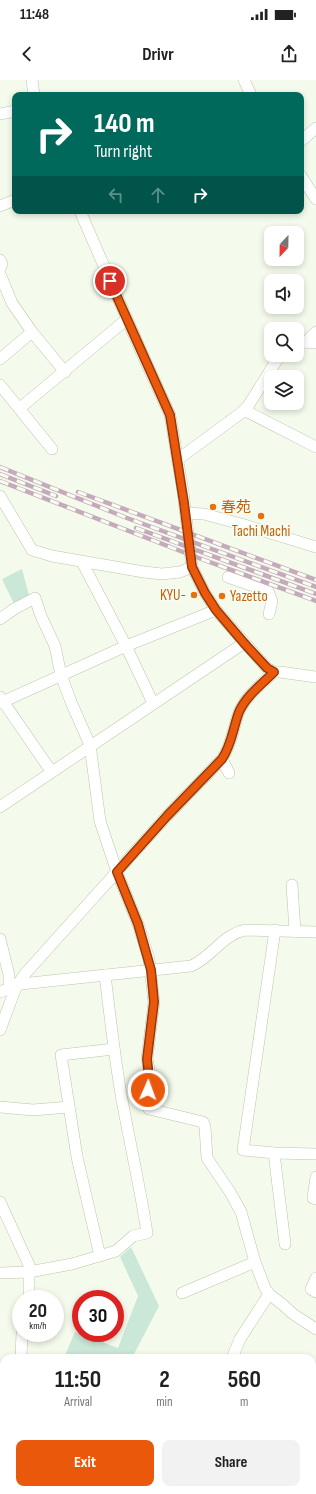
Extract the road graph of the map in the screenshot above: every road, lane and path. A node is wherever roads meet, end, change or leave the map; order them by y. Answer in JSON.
{"nodes":[{"id":1,"x":32,"y":80,"type":"edge"},
{"id":2,"x":244,"y":80,"type":"edge"},
{"id":3,"x":34,"y":92,"type":"edge"},
{"id":4,"x":250,"y":92,"type":"edge"},
{"id":5,"x":12,"y":112,"type":"edge"},
{"id":6,"x":0,"y":114,"type":"edge"},
{"id":7,"x":316,"y":128,"type":"edge"},
{"id":8,"x":304,"y":138,"type":"edge"},
{"id":9,"x":304,"y":181,"type":"edge"},
{"id":10,"x":316,"y":199,"type":"edge"},
{"id":11,"x":12,"y":201,"type":"edge"},
{"id":12,"x":0,"y":206,"type":"edge"},
{"id":13,"x":81,"y":214,"type":"edge"},
{"id":14,"x":0,"y":260,"type":"edge"},
{"id":15,"x":0,"y":268,"type":"edge"},
{"id":16,"x":0,"y":274,"type":"edge"},
{"id":17,"x":127,"y":319,"type":"junction"},
{"id":18,"x":32,"y":332,"type":"junction"},
{"id":19,"x":316,"y":332,"type":"edge"},
{"id":20,"x":306,"y":343,"type":"edge"},
{"id":21,"x":0,"y":359,"type":"edge"},
{"id":22,"x":275,"y":362,"type":"edge"},
{"id":23,"x":65,"y":372,"type":"junction"},
{"id":24,"x":0,"y":385,"type":"edge"},
{"id":25,"x":20,"y":408,"type":"junction"},
{"id":26,"x":244,"y":410,"type":"junction"},
{"id":27,"x":316,"y":447,"type":"edge"},
{"id":28,"x":52,"y":449,"type":"dead end"},
{"id":29,"x":177,"y":460,"type":"junction"},
{"id":30,"x":0,"y":496,"type":"edge"},
{"id":31,"x":186,"y":513,"type":"junction"},
{"id":32,"x":316,"y":547,"type":"edge"},
{"id":33,"x":82,"y":562,"type":"junction"},
{"id":34,"x":192,"y":567,"type":"junction"},
{"id":35,"x":228,"y":576,"type":"dead end"},
{"id":36,"x":216,"y":610,"type":"junction"},
{"id":37,"x":269,"y":614,"type":"dead end"},
{"id":38,"x":0,"y":619,"type":"edge"},
{"id":39,"x":244,"y":643,"type":"junction"},
{"id":40,"x":126,"y":646,"type":"junction"},
{"id":41,"x":274,"y":672,"type":"junction"},
{"id":42,"x":61,"y":675,"type":"junction"},
{"id":43,"x":316,"y":677,"type":"edge"},
{"id":44,"x":1,"y":701,"type":"edge"},
{"id":45,"x":153,"y":703,"type":"junction"},
{"id":46,"x":90,"y":745,"type":"junction"},
{"id":47,"x":222,"y":759,"type":"junction"},
{"id":48,"x":51,"y":771,"type":"junction"},
{"id":49,"x":230,"y":773,"type":"dead end"},
{"id":50,"x":0,"y":807,"type":"edge"},
{"id":51,"x":117,"y":872,"type":"junction"},
{"id":52,"x":292,"y":885,"type":"dead end"},
{"id":53,"x":275,"y":930,"type":"junction"},
{"id":54,"x":295,"y":931,"type":"junction"},
{"id":55,"x":316,"y":932,"type":"edge"},
{"id":56,"x":0,"y":939,"type":"edge"},
{"id":57,"x":151,"y":970,"type":"junction"},
{"id":58,"x":105,"y":975,"type":"junction"},
{"id":59,"x":16,"y":987,"type":"junction"},
{"id":60,"x":0,"y":992,"type":"edge"},
{"id":61,"x":0,"y":1030,"type":"edge"},
{"id":62,"x":114,"y":1049,"type":"junction"},
{"id":63,"x":0,"y":1107,"type":"edge"},
{"id":64,"x":69,"y":1107,"type":"junction"},
{"id":65,"x":274,"y":1153,"type":"junction"},
{"id":66,"x":316,"y":1154,"type":"edge"},
{"id":67,"x":316,"y":1177,"type":"edge"},
{"id":68,"x":316,"y":1199,"type":"edge"},
{"id":69,"x":0,"y":1202,"type":"edge"},
{"id":70,"x":285,"y":1244,"type":"dead end"},
{"id":71,"x":100,"y":1256,"type":"junction"},
{"id":72,"x":255,"y":1262,"type":"junction"},
{"id":73,"x":29,"y":1272,"type":"junction"},
{"id":74,"x":0,"y":1273,"type":"edge"},
{"id":75,"x":316,"y":1278,"type":"edge"},
{"id":76,"x":29,"y":1290,"type":"edge"},
{"id":77,"x":316,"y":1292,"type":"edge"},
{"id":78,"x":182,"y":1293,"type":"dead end"},
{"id":79,"x":269,"y":1294,"type":"junction"},
{"id":80,"x":316,"y":1329,"type":"edge"},
{"id":81,"x":22,"y":1342,"type":"edge"},
{"id":82,"x":21,"y":1354,"type":"edge"},
{"id":83,"x":234,"y":1354,"type":"edge"}],
"edges":[{"from":1,"to":3,"type":"street"},
{"from":2,"to":4,"type":"street"},
{"from":5,"to":6,"type":"street"},
{"from":7,"to":8,"type":"street"},
{"from":9,"to":10,"type":"street"},
{"from":11,"to":12,"type":"street"},
{"from":13,"to":17,"type":"street"},
{"from":14,"to":15,"type":"street"},
{"from":16,"to":18,"type":"street"},
{"from":17,"to":23,"type":"street"},
{"from":17,"to":29,"type":"street"},
{"from":18,"to":21,"type":"street"},
{"from":18,"to":23,"type":"street"},
{"from":19,"to":20,"type":"street"},
{"from":22,"to":26,"type":"street"},
{"from":23,"to":25,"type":"street"},
{"from":24,"to":25,"type":"street"},
{"from":25,"to":28,"type":"street"},
{"from":26,"to":27,"type":"street"},
{"from":26,"to":29,"type":"street"},
{"from":29,"to":31,"type":"street"},
{"from":30,"to":33,"type":"street"},
{"from":31,"to":32,"type":"street"},
{"from":31,"to":34,"type":"street"},
{"from":33,"to":34,"type":"street"},
{"from":33,"to":40,"type":"street"},
{"from":34,"to":36,"type":"street"},
{"from":35,"to":37,"type":"street"},
{"from":36,"to":39,"type":"street"},
{"from":36,"to":40,"type":"street"},
{"from":38,"to":42,"type":"street"},
{"from":39,"to":41,"type":"street"},
{"from":39,"to":45,"type":"street"},
{"from":40,"to":42,"type":"street"},
{"from":40,"to":45,"type":"street"},
{"from":41,"to":43,"type":"street"},
{"from":41,"to":47,"type":"street"},
{"from":42,"to":44,"type":"street"},
{"from":42,"to":46,"type":"street"},
{"from":44,"to":48,"type":"street"},
{"from":45,"to":46,"type":"street"},
{"from":46,"to":48,"type":"street"},
{"from":46,"to":51,"type":"street"},
{"from":47,"to":49,"type":"street"},
{"from":47,"to":51,"type":"street"},
{"from":48,"to":50,"type":"street"},
{"from":51,"to":57,"type":"street"},
{"from":51,"to":59,"type":"street"},
{"from":52,"to":54,"type":"street"},
{"from":53,"to":54,"type":"street"},
{"from":53,"to":57,"type":"street"},
{"from":53,"to":65,"type":"street"},
{"from":54,"to":55,"type":"street"},
{"from":56,"to":59,"type":"street"},
{"from":57,"to":58,"type":"street"},
{"from":57,"to":72,"type":"street"},
{"from":58,"to":59,"type":"street"},
{"from":58,"to":62,"type":"street"},
{"from":59,"to":60,"type":"street"},
{"from":59,"to":61,"type":"street"},
{"from":62,"to":64,"type":"street"},
{"from":62,"to":71,"type":"street"},
{"from":63,"to":64,"type":"street"},
{"from":64,"to":71,"type":"street"},
{"from":65,"to":66,"type":"street"},
{"from":65,"to":70,"type":"street"},
{"from":67,"to":68,"type":"street"},
{"from":69,"to":73,"type":"street"},
{"from":71,"to":73,"type":"street"},
{"from":72,"to":78,"type":"street"},
{"from":72,"to":79,"type":"street"},
{"from":73,"to":74,"type":"street"},
{"from":73,"to":76,"type":"street"},
{"from":75,"to":77,"type":"street"},
{"from":79,"to":80,"type":"street"},
{"from":79,"to":83,"type":"street"},
{"from":81,"to":82,"type":"street"}]}
